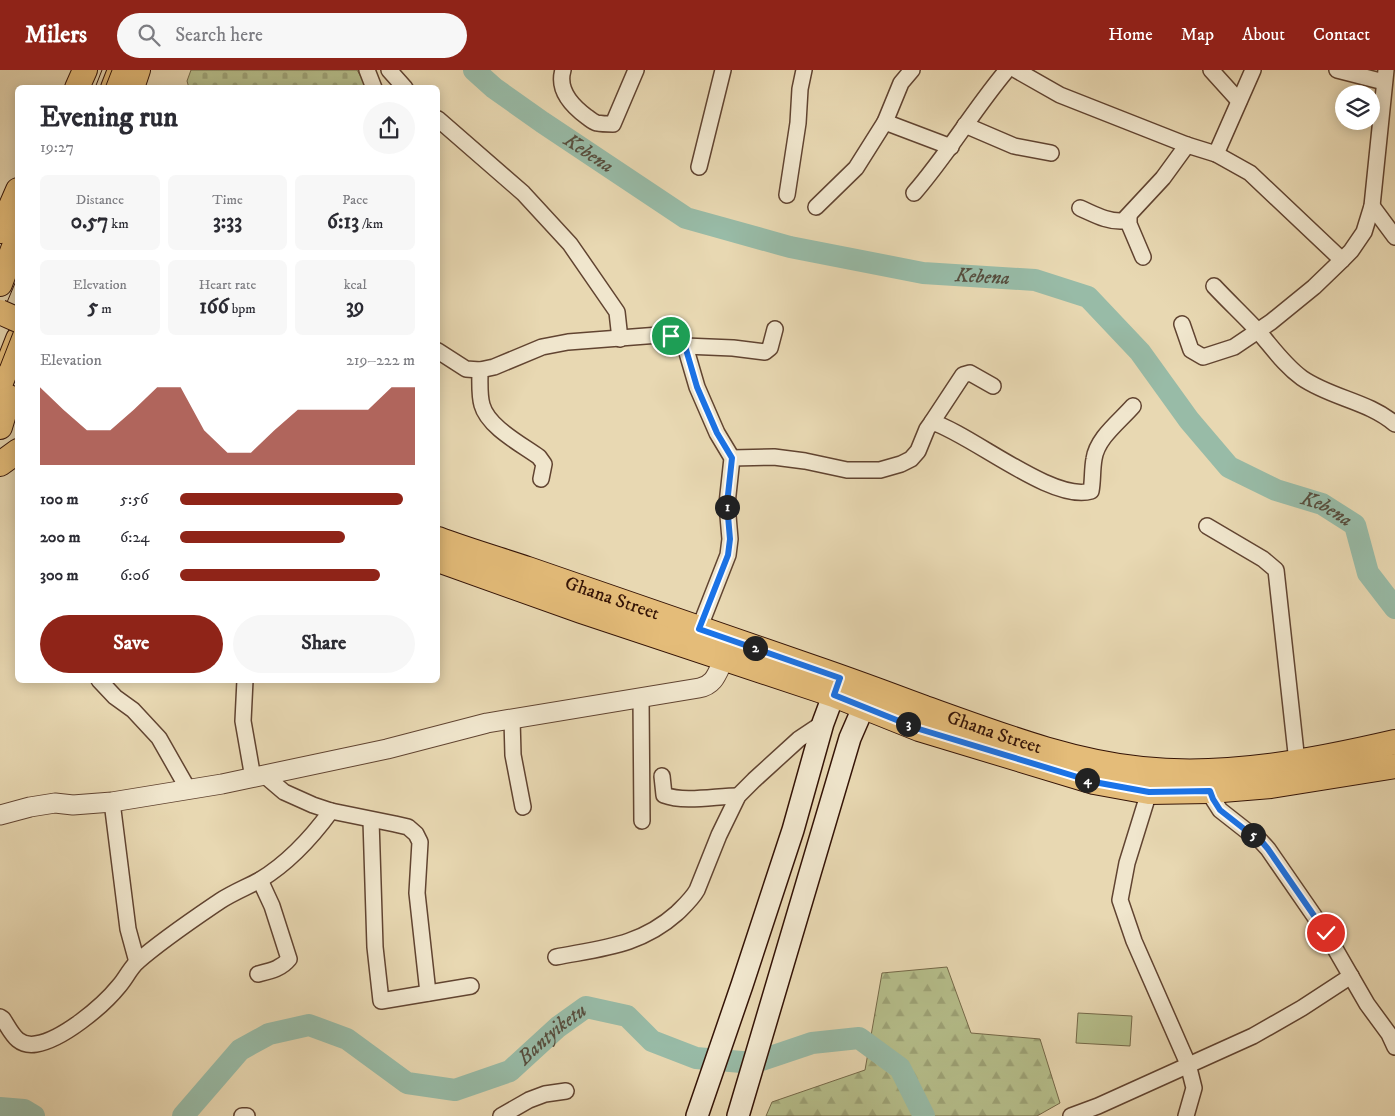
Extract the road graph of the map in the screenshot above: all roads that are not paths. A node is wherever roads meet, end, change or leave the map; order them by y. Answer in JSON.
{"nodes":[{"id":1,"x":67,"y":70,"type":"edge"},
{"id":2,"x":85,"y":70,"type":"edge"},
{"id":3,"x":120,"y":70,"type":"edge"},
{"id":4,"x":138,"y":70,"type":"edge"},
{"id":5,"x":367,"y":70,"type":"edge"},
{"id":6,"x":388,"y":70,"type":"edge"},
{"id":7,"x":563,"y":70,"type":"edge"},
{"id":8,"x":636,"y":70,"type":"edge"},
{"id":9,"x":723,"y":70,"type":"edge"},
{"id":10,"x":804,"y":70,"type":"edge"},
{"id":11,"x":912,"y":70,"type":"edge"},
{"id":12,"x":1007,"y":70,"type":"edge"},
{"id":13,"x":1016,"y":70,"type":"edge"},
{"id":14,"x":1210,"y":70,"type":"edge"},
{"id":15,"x":1253,"y":70,"type":"edge"},
{"id":16,"x":1337,"y":70,"type":"edge"},
{"id":17,"x":1385,"y":76,"type":"edge"},
{"id":18,"x":61,"y":85,"type":"edge"},
{"id":19,"x":79,"y":85,"type":"edge"},
{"id":20,"x":114,"y":85,"type":"edge"},
{"id":21,"x":133,"y":85,"type":"edge"},
{"id":22,"x":373,"y":85,"type":"edge"},
{"id":23,"x":402,"y":85,"type":"edge"},
{"id":24,"x":1240,"y":101,"type":"junction"},
{"id":25,"x":440,"y":121,"type":"edge"},
{"id":26,"x":885,"y":122,"type":"junction"},
{"id":27,"x":965,"y":125,"type":"junction"},
{"id":28,"x":1187,"y":145,"type":"junction"},
{"id":29,"x":951,"y":147,"type":"junction"},
{"id":30,"x":1051,"y":153,"type":"dead end"},
{"id":31,"x":1216,"y":154,"type":"junction"},
{"id":32,"x":698,"y":167,"type":"dead end"},
{"id":33,"x":914,"y":193,"type":"dead end"},
{"id":34,"x":787,"y":194,"type":"dead end"},
{"id":35,"x":15,"y":197,"type":"edge"},
{"id":36,"x":1372,"y":206,"type":"junction"},
{"id":37,"x":816,"y":207,"type":"dead end"},
{"id":38,"x":1080,"y":208,"type":"dead end"},
{"id":39,"x":1129,"y":216,"type":"junction"},
{"id":40,"x":1390,"y":220,"type":"edge"},
{"id":41,"x":0,"y":231,"type":"edge"},
{"id":42,"x":1395,"y":237,"type":"edge"},
{"id":43,"x":15,"y":244,"type":"edge"},
{"id":44,"x":1143,"y":257,"type":"dead end"},
{"id":45,"x":1342,"y":260,"type":"junction"},
{"id":46,"x":0,"y":284,"type":"edge"},
{"id":47,"x":1214,"y":286,"type":"dead end"},
{"id":48,"x":0,"y":312,"type":"edge"},
{"id":49,"x":15,"y":318,"type":"edge"},
{"id":50,"x":1182,"y":324,"type":"dead end"},
{"id":51,"x":775,"y":329,"type":"dead end"},
{"id":52,"x":1258,"y":331,"type":"junction"},
{"id":53,"x":620,"y":339,"type":"junction"},
{"id":54,"x":685,"y":346,"type":"junction"},
{"id":55,"x":440,"y":352,"type":"edge"},
{"id":56,"x":15,"y":360,"type":"edge"},
{"id":57,"x":480,"y":370,"type":"junction"},
{"id":58,"x":993,"y":386,"type":"dead end"},
{"id":59,"x":10,"y":394,"type":"edge"},
{"id":60,"x":1134,"y":406,"type":"dead end"},
{"id":61,"x":932,"y":422,"type":"junction"},
{"id":62,"x":1395,"y":424,"type":"edge"},
{"id":63,"x":0,"y":427,"type":"edge"},
{"id":64,"x":15,"y":453,"type":"edge"},
{"id":65,"x":732,"y":458,"type":"junction"},
{"id":66,"x":0,"y":464,"type":"edge"},
{"id":67,"x":541,"y":479,"type":"dead end"},
{"id":68,"x":1207,"y":526,"type":"dead end"},
{"id":69,"x":440,"y":540,"type":"edge"},
{"id":70,"x":440,"y":561,"type":"edge"},
{"id":71,"x":699,"y":629,"type":"junction"},
{"id":72,"x":724,"y":659,"type":"junction"},
{"id":73,"x":102,"y":683,"type":"edge"},
{"id":74,"x":245,"y":683,"type":"edge"},
{"id":75,"x":837,"y":686,"type":"junction"},
{"id":76,"x":642,"y":698,"type":"junction"},
{"id":77,"x":867,"y":698,"type":"junction"},
{"id":78,"x":923,"y":718,"type":"junction"},
{"id":79,"x":512,"y":719,"type":"junction"},
{"id":80,"x":823,"y":722,"type":"junction"},
{"id":81,"x":1395,"y":742,"type":"edge"},
{"id":82,"x":1297,"y":762,"type":"junction"},
{"id":83,"x":1351,"y":762,"type":"junction"},
{"id":84,"x":1395,"y":766,"type":"edge"},
{"id":85,"x":259,"y":776,"type":"junction"},
{"id":86,"x":662,"y":776,"type":"dead end"},
{"id":87,"x":188,"y":789,"type":"junction"},
{"id":88,"x":1210,"y":791,"type":"junction"},
{"id":89,"x":1149,"y":792,"type":"junction"},
{"id":90,"x":738,"y":796,"type":"junction"},
{"id":91,"x":112,"y":802,"type":"junction"},
{"id":92,"x":523,"y":806,"type":"dead end"},
{"id":93,"x":331,"y":811,"type":"junction"},
{"id":94,"x":0,"y":815,"type":"edge"},
{"id":95,"x":371,"y":820,"type":"junction"},
{"id":96,"x":642,"y":821,"type":"dead end"},
{"id":97,"x":793,"y":830,"type":"junction"},
{"id":98,"x":809,"y":874,"type":"junction"},
{"id":99,"x":260,"y":880,"type":"junction"},
{"id":100,"x":785,"y":955,"type":"junction"},
{"id":101,"x":556,"y":956,"type":"dead end"},
{"id":102,"x":137,"y":962,"type":"junction"},
{"id":103,"x":258,"y":974,"type":"dead end"},
{"id":104,"x":1351,"y":976,"type":"junction"},
{"id":105,"x":471,"y":986,"type":"dead end"},
{"id":106,"x":428,"y":993,"type":"junction"},
{"id":107,"x":738,"y":998,"type":"junction"},
{"id":108,"x":0,"y":1017,"type":"edge"},
{"id":109,"x":1395,"y":1047,"type":"edge"},
{"id":110,"x":1188,"y":1064,"type":"junction"},
{"id":111,"x":566,"y":1091,"type":"dead end"},
{"id":112,"x":242,"y":1116,"type":"edge"},
{"id":113,"x":247,"y":1116,"type":"edge"},
{"id":114,"x":501,"y":1116,"type":"edge"},
{"id":115,"x":697,"y":1116,"type":"edge"},
{"id":116,"x":738,"y":1116,"type":"edge"},
{"id":117,"x":1071,"y":1116,"type":"edge"},
{"id":118,"x":1186,"y":1116,"type":"edge"}],
"edges":[{"from":1,"to":18,"type":"main road"},
{"from":2,"to":19,"type":"main road"},
{"from":3,"to":20,"type":"main road"},
{"from":4,"to":21,"type":"main road"},
{"from":5,"to":22,"type":"street"},
{"from":6,"to":23,"type":"street"},
{"from":7,"to":8,"type":"street"},
{"from":9,"to":32,"type":"street"},
{"from":10,"to":34,"type":"street"},
{"from":11,"to":26,"type":"street"},
{"from":12,"to":27,"type":"street"},
{"from":13,"to":28,"type":"street"},
{"from":14,"to":24,"type":"street"},
{"from":15,"to":24,"type":"street"},
{"from":16,"to":17,"type":"street"},
{"from":17,"to":36,"type":"street"},
{"from":24,"to":31,"type":"street"},
{"from":25,"to":53,"type":"street"},
{"from":26,"to":29,"type":"street"},
{"from":26,"to":37,"type":"street"},
{"from":27,"to":29,"type":"street"},
{"from":27,"to":30,"type":"street"},
{"from":28,"to":31,"type":"street"},
{"from":28,"to":39,"type":"street"},
{"from":29,"to":33,"type":"street"},
{"from":31,"to":45,"type":"street"},
{"from":35,"to":41,"type":"main road"},
{"from":36,"to":40,"type":"street"},
{"from":36,"to":45,"type":"street"},
{"from":38,"to":39,"type":"street"},
{"from":39,"to":44,"type":"street"},
{"from":40,"to":42,"type":"street"},
{"from":43,"to":46,"type":"main road"},
{"from":45,"to":52,"type":"street"},
{"from":47,"to":52,"type":"street"},
{"from":48,"to":49,"type":"main road","bridge":true},
{"from":50,"to":52,"type":"street"},
{"from":51,"to":54,"type":"street"},
{"from":52,"to":62,"type":"street"},
{"from":53,"to":54,"type":"street"},
{"from":53,"to":57,"type":"street"},
{"from":54,"to":65,"type":"street"},
{"from":55,"to":57,"type":"street"},
{"from":56,"to":59,"type":"main road"},
{"from":57,"to":67,"type":"street"},
{"from":58,"to":61,"type":"street"},
{"from":59,"to":63,"type":"main road"},
{"from":60,"to":61,"type":"street"},
{"from":61,"to":65,"type":"street"},
{"from":64,"to":66,"type":"main road"},
{"from":65,"to":71,"type":"street"},
{"from":68,"to":82,"type":"street"},
{"from":69,"to":71,"type":"main road","name":"Ghana Street"},
{"from":70,"to":72,"type":"main road","name":"Ghana Street"},
{"from":71,"to":75,"type":"main road","name":"Ghana Street"},
{"from":72,"to":75,"type":"main road","name":"Ghana Street"},
{"from":72,"to":76,"type":"street"},
{"from":73,"to":87,"type":"street"},
{"from":74,"to":85,"type":"street"},
{"from":75,"to":77,"type":"main road","name":"Ghana Street"},
{"from":75,"to":80,"type":"main road"},
{"from":76,"to":79,"type":"street"},
{"from":76,"to":96,"type":"street"},
{"from":77,"to":78,"type":"main road","name":"Ghana Street"},
{"from":77,"to":98,"type":"main road"},
{"from":78,"to":82,"type":"main road","name":"Ghana Street"},
{"from":78,"to":89,"type":"main road","name":"Ghana Street"},
{"from":79,"to":85,"type":"street"},
{"from":79,"to":92,"type":"street"},
{"from":80,"to":90,"type":"street"},
{"from":80,"to":97,"type":"main road"},
{"from":81,"to":83,"type":"main road","name":"Ghana Street"},
{"from":82,"to":83,"type":"main road","name":"Ghana Street"},
{"from":83,"to":84,"type":"main road","name":"Ghana Street"},
{"from":83,"to":88,"type":"main road","name":"Ghana Street"},
{"from":85,"to":87,"type":"street"},
{"from":85,"to":93,"type":"street"},
{"from":86,"to":90,"type":"street"},
{"from":87,"to":91,"type":"street"},
{"from":88,"to":89,"type":"main road","name":"Ghana Street"},
{"from":88,"to":104,"type":"street"},
{"from":89,"to":110,"type":"street"},
{"from":90,"to":101,"type":"street"},
{"from":91,"to":94,"type":"street"},
{"from":91,"to":102,"type":"street"},
{"from":93,"to":95,"type":"street"},
{"from":93,"to":99,"type":"street"},
{"from":95,"to":106,"type":"street"},
{"from":95,"to":106,"type":"street"},
{"from":97,"to":98,"type":"main road"},
{"from":97,"to":107,"type":"main road"},
{"from":98,"to":100,"type":"main road"},
{"from":99,"to":102,"type":"street"},
{"from":99,"to":103,"type":"street"},
{"from":100,"to":107,"type":"main road"},
{"from":100,"to":116,"type":"main road"},
{"from":102,"to":108,"type":"street"},
{"from":104,"to":109,"type":"street"},
{"from":104,"to":110,"type":"street"},
{"from":105,"to":106,"type":"street"},
{"from":107,"to":115,"type":"main road"},
{"from":110,"to":117,"type":"street"},
{"from":110,"to":118,"type":"street"},
{"from":111,"to":114,"type":"street"},
{"from":112,"to":113,"type":"street"}]}
